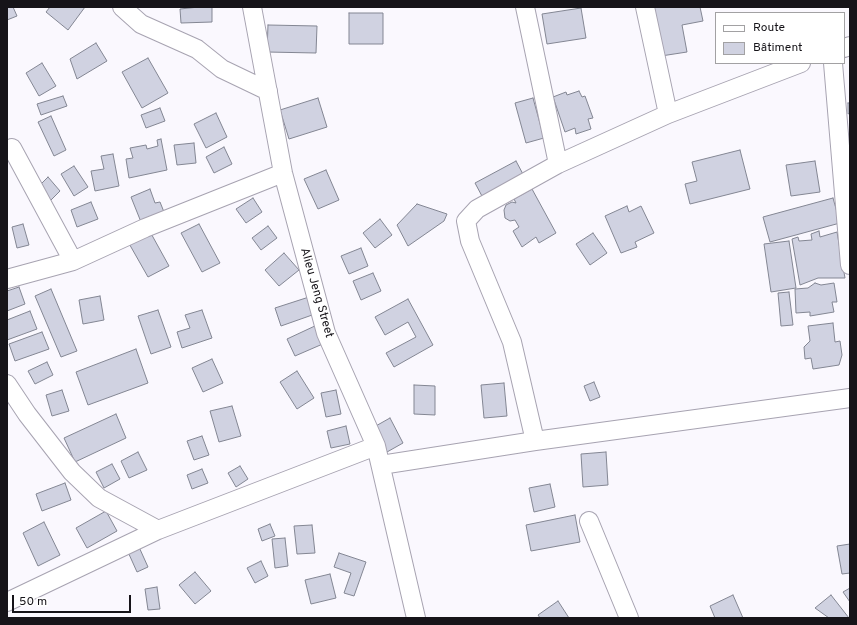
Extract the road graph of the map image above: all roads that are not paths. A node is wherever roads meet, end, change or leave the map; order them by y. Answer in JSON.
{"nodes":[{"id":1,"x":122,"y":7,"type":"edge"},
{"id":2,"x":252,"y":7,"type":"edge"},
{"id":3,"x":525,"y":7,"type":"edge"},
{"id":4,"x":645,"y":7,"type":"edge"},
{"id":5,"x":798,"y":64,"type":"edge"},
{"id":6,"x":833,"y":64,"type":"edge"},
{"id":7,"x":268,"y":91,"type":"junction"},
{"id":8,"x":668,"y":114,"type":"junction"},
{"id":9,"x":12,"y":148,"type":"dead end"},
{"id":10,"x":558,"y":164,"type":"junction"},
{"id":11,"x":283,"y":174,"type":"junction"},
{"id":12,"x":73,"y":260,"type":"junction"},
{"id":13,"x":850,"y":265,"type":"edge"},
{"id":14,"x":7,"y":279,"type":"edge"},
{"id":15,"x":7,"y":384,"type":"edge"},
{"id":16,"x":850,"y":398,"type":"edge"},
{"id":17,"x":535,"y":441,"type":"junction"},
{"id":18,"x":376,"y":446,"type":"junction"},
{"id":19,"x":381,"y":465,"type":"junction"},
{"id":20,"x":589,"y":521,"type":"dead end"},
{"id":21,"x":158,"y":530,"type":"junction"},
{"id":22,"x":7,"y":602,"type":"edge"},
{"id":23,"x":416,"y":618,"type":"edge"},
{"id":24,"x":629,"y":618,"type":"edge"}],
"edges":[{"from":1,"to":7,"type":"street"},
{"from":2,"to":7,"type":"street","name":"Alieu Jeng Street"},
{"from":3,"to":10,"type":"street"},
{"from":4,"to":8,"type":"street"},
{"from":5,"to":8,"type":"street"},
{"from":6,"to":13,"type":"street"},
{"from":7,"to":11,"type":"street","name":"Alieu Jeng Street"},
{"from":8,"to":10,"type":"street"},
{"from":9,"to":12,"type":"street"},
{"from":10,"to":17,"type":"street"},
{"from":11,"to":12,"type":"street"},
{"from":11,"to":18,"type":"street","name":"Alieu Jeng Street"},
{"from":12,"to":14,"type":"street"},
{"from":15,"to":21,"type":"street"},
{"from":16,"to":17,"type":"street"},
{"from":17,"to":19,"type":"street"},
{"from":18,"to":19,"type":"street","name":"Alieu Jeng Street"},
{"from":18,"to":21,"type":"street"},
{"from":19,"to":23,"type":"street","name":"Alieu Jeng Street"},
{"from":20,"to":24,"type":"street"},
{"from":21,"to":22,"type":"street"}]}
